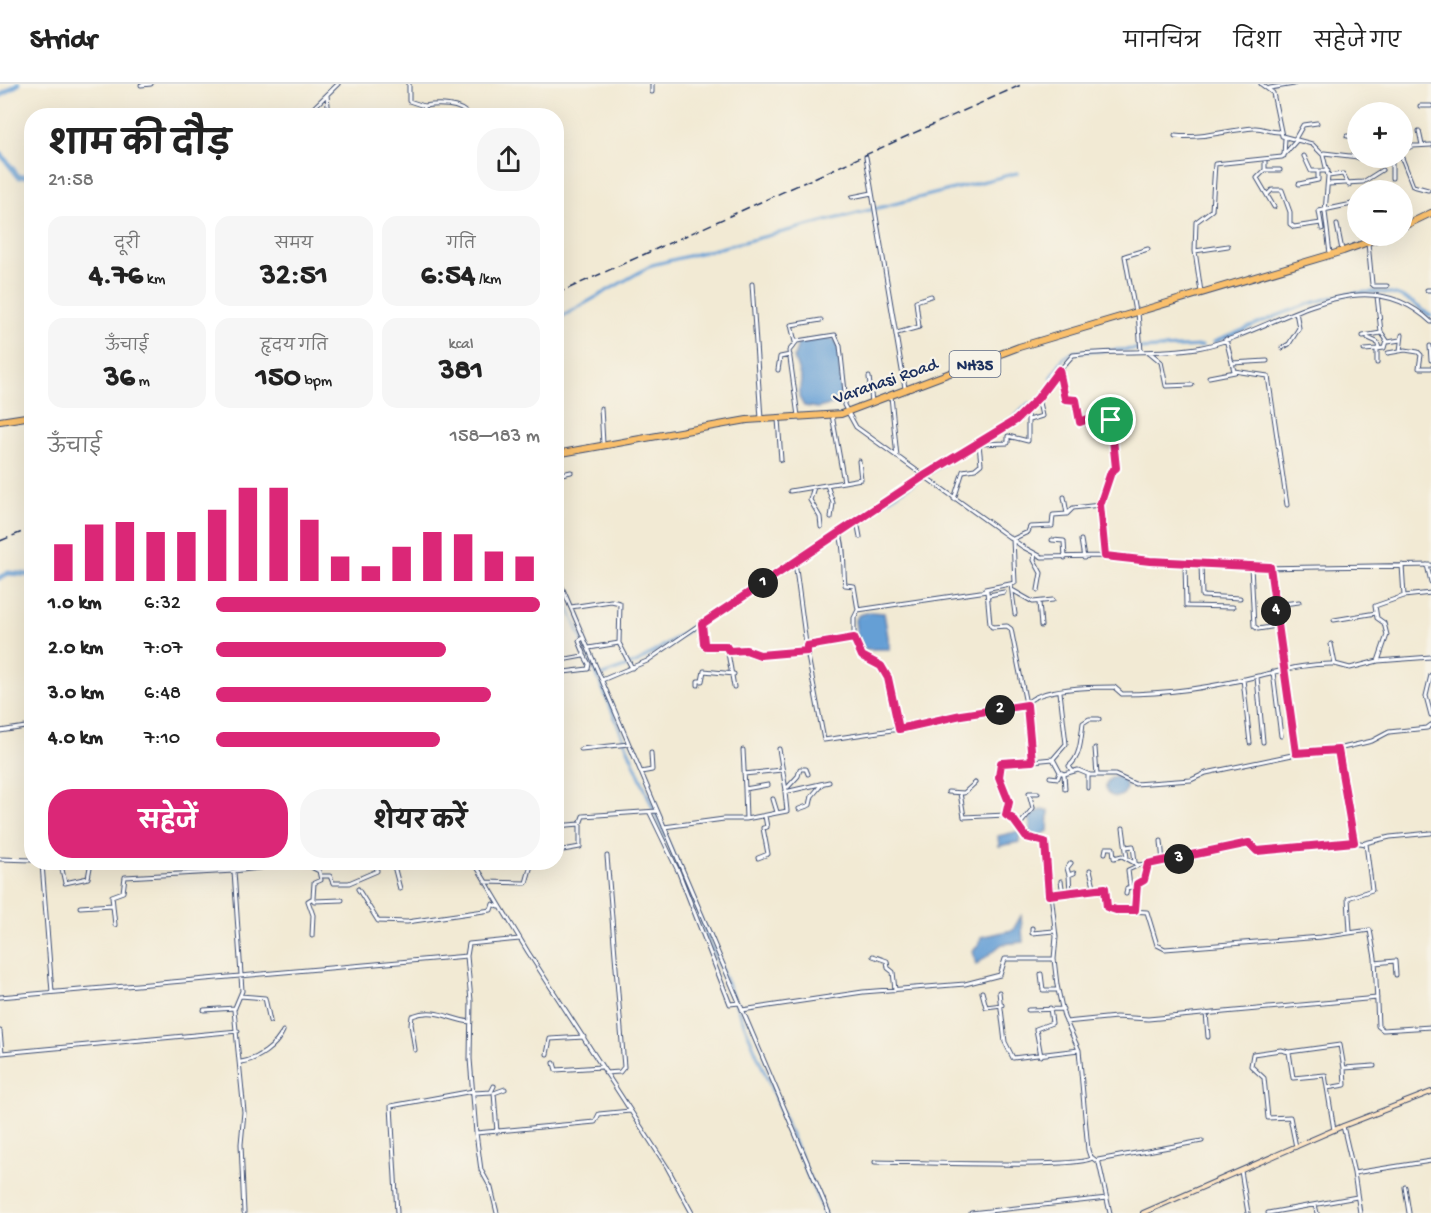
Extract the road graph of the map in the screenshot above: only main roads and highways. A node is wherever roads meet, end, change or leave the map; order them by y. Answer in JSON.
{"nodes":[{"id":1,"x":1431,"y":213,"type":"edge"},
{"id":2,"x":1413,"y":222,"type":"edge"},
{"id":3,"x":1359,"y":246,"type":"edge"},
{"id":4,"x":24,"y":417,"type":"edge"},
{"id":5,"x":0,"y":421,"type":"edge"},
{"id":6,"x":564,"y":453,"type":"edge"}],
"edges":[{"from":1,"to":2,"type":"highway"},
{"from":3,"to":6,"type":"highway","name":"Varanasi Road","number":"NH35"},
{"from":4,"to":5,"type":"highway"}]}
